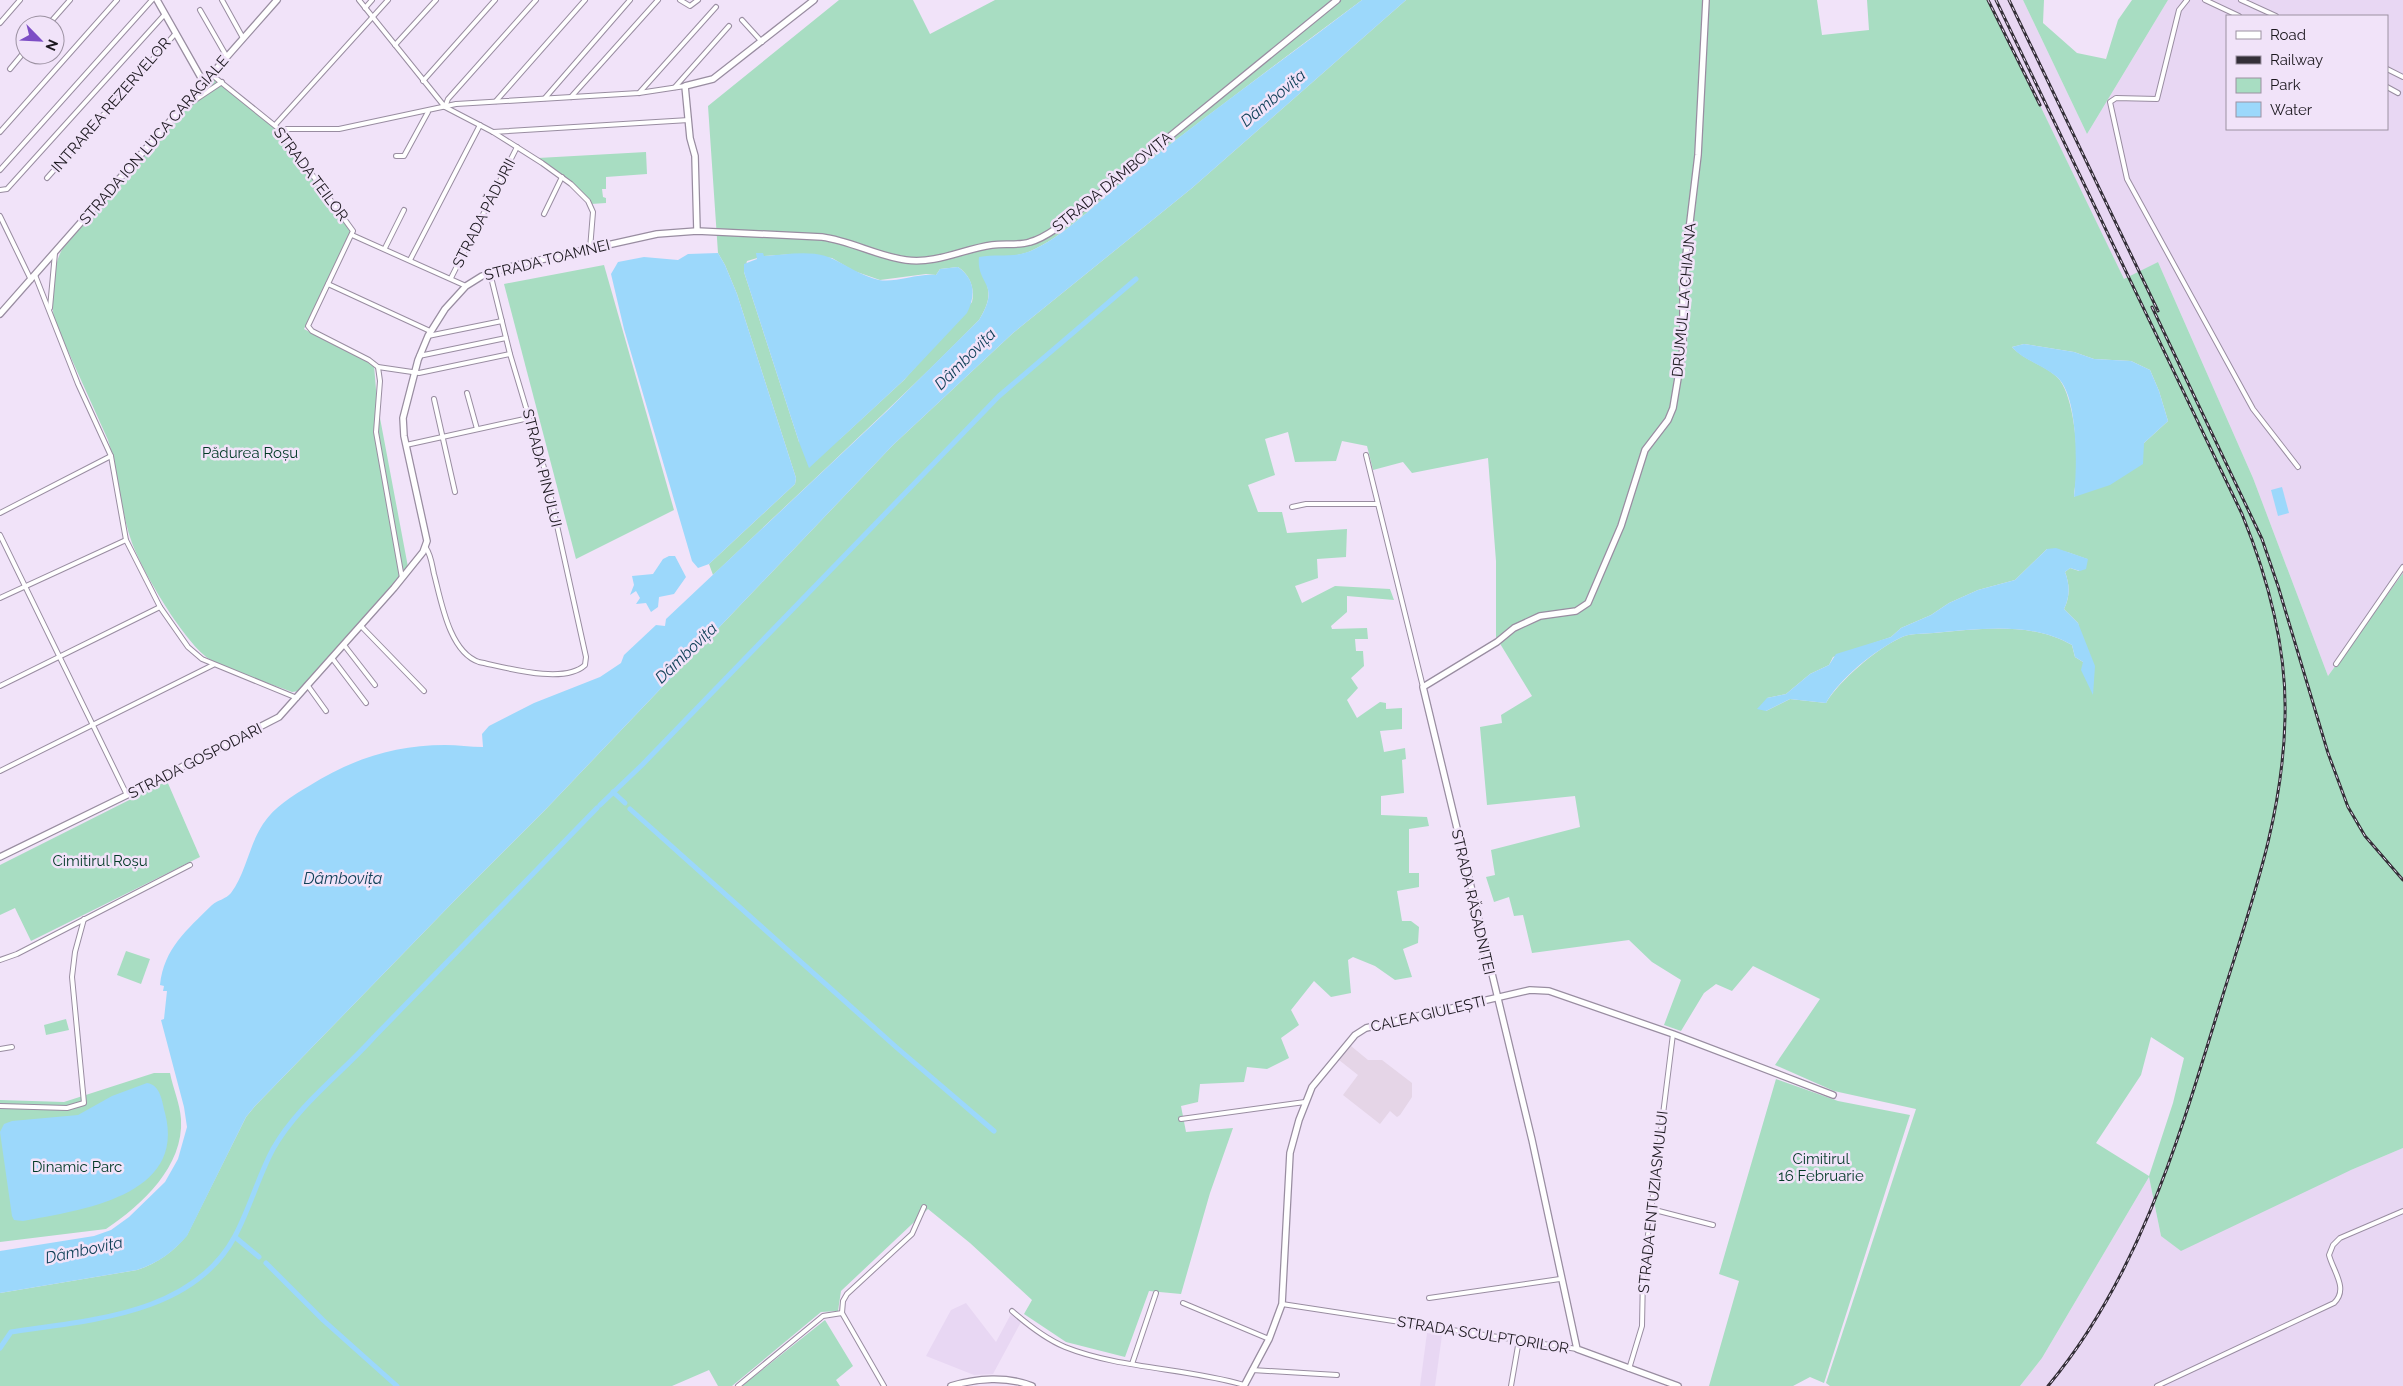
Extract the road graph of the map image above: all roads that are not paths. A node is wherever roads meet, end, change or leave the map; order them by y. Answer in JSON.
{"nodes":[{"id":1,"x":20,"y":0,"type":"edge"},
{"id":2,"x":70,"y":0,"type":"edge"},
{"id":3,"x":117,"y":0,"type":"edge"},
{"id":4,"x":152,"y":0,"type":"edge"},
{"id":5,"x":157,"y":0,"type":"edge"},
{"id":6,"x":222,"y":0,"type":"edge"},
{"id":7,"x":277,"y":0,"type":"edge"},
{"id":8,"x":359,"y":0,"type":"edge"},
{"id":9,"x":372,"y":0,"type":"edge"},
{"id":10,"x":388,"y":0,"type":"edge"},
{"id":11,"x":436,"y":0,"type":"edge"},
{"id":12,"x":494,"y":0,"type":"edge"},
{"id":13,"x":536,"y":0,"type":"edge"},
{"id":14,"x":585,"y":0,"type":"edge"},
{"id":15,"x":630,"y":0,"type":"edge"},
{"id":16,"x":658,"y":0,"type":"edge"},
{"id":17,"x":680,"y":0,"type":"edge"},
{"id":18,"x":698,"y":0,"type":"edge"},
{"id":19,"x":814,"y":0,"type":"edge"},
{"id":20,"x":1337,"y":0,"type":"edge"},
{"id":21,"x":1706,"y":0,"type":"edge"},
{"id":22,"x":2187,"y":0,"type":"edge"},
{"id":23,"x":2205,"y":0,"type":"edge"},
{"id":24,"x":2241,"y":0,"type":"edge"},
{"id":25,"x":716,"y":7,"type":"dead end"},
{"id":26,"x":365,"y":8,"type":"junction"},
{"id":27,"x":200,"y":10,"type":"dead end"},
{"id":28,"x":165,"y":14,"type":"junction"},
{"id":29,"x":57,"y":15,"type":"edge"},
{"id":30,"x":2237,"y":15,"type":"edge"},
{"id":31,"x":2274,"y":15,"type":"edge"},
{"id":32,"x":373,"y":18,"type":"junction"},
{"id":33,"x":742,"y":20,"type":"dead end"},
{"id":34,"x":0,"y":23,"type":"edge"},
{"id":35,"x":729,"y":26,"type":"dead end"},
{"id":36,"x":176,"y":33,"type":"junction"},
{"id":37,"x":243,"y":38,"type":"junction"},
{"id":38,"x":762,"y":42,"type":"junction"},
{"id":39,"x":395,"y":45,"type":"junction"},
{"id":40,"x":228,"y":57,"type":"junction"},
{"id":41,"x":15,"y":63,"type":"edge"},
{"id":42,"x":10,"y":69,"type":"dead end"},
{"id":43,"x":2388,"y":70,"type":"edge"},
{"id":44,"x":212,"y":75,"type":"junction"},
{"id":45,"x":2403,"y":77,"type":"edge"},
{"id":46,"x":423,"y":81,"type":"junction"},
{"id":47,"x":222,"y":82,"type":"junction"},
{"id":48,"x":204,"y":84,"type":"junction"},
{"id":49,"x":685,"y":86,"type":"junction"},
{"id":50,"x":675,"y":87,"type":"junction"},
{"id":51,"x":2388,"y":87,"type":"edge"},
{"id":52,"x":2398,"y":92,"type":"dead end"},
{"id":53,"x":639,"y":93,"type":"junction"},
{"id":54,"x":544,"y":98,"type":"junction"},
{"id":55,"x":570,"y":98,"type":"junction"},
{"id":56,"x":496,"y":102,"type":"junction"},
{"id":57,"x":184,"y":107,"type":"junction"},
{"id":58,"x":445,"y":107,"type":"junction"},
{"id":59,"x":428,"y":112,"type":"junction"},
{"id":60,"x":688,"y":120,"type":"junction"},
{"id":61,"x":480,"y":125,"type":"junction"},
{"id":62,"x":277,"y":127,"type":"junction"},
{"id":63,"x":0,"y":132,"type":"edge"},
{"id":64,"x":493,"y":132,"type":"junction"},
{"id":65,"x":517,"y":147,"type":"junction"},
{"id":66,"x":396,"y":156,"type":"dead end"},
{"id":67,"x":0,"y":170,"type":"edge"},
{"id":68,"x":562,"y":177,"type":"junction"},
{"id":69,"x":48,"y":178,"type":"dead end"},
{"id":70,"x":0,"y":190,"type":"edge"},
{"id":71,"x":404,"y":210,"type":"dead end"},
{"id":72,"x":544,"y":214,"type":"dead end"},
{"id":73,"x":0,"y":216,"type":"edge"},
{"id":74,"x":697,"y":232,"type":"junction"},
{"id":75,"x":352,"y":234,"type":"junction"},
{"id":76,"x":385,"y":248,"type":"junction"},
{"id":77,"x":590,"y":248,"type":"junction"},
{"id":78,"x":56,"y":252,"type":"junction"},
{"id":79,"x":410,"y":260,"type":"junction"},
{"id":80,"x":490,"y":273,"type":"junction"},
{"id":81,"x":35,"y":275,"type":"junction"},
{"id":82,"x":451,"y":278,"type":"junction"},
{"id":83,"x":31,"y":280,"type":"junction"},
{"id":84,"x":328,"y":284,"type":"junction"},
{"id":85,"x":466,"y":286,"type":"junction"},
{"id":86,"x":50,"y":313,"type":"junction"},
{"id":87,"x":0,"y":314,"type":"edge"},
{"id":88,"x":502,"y":321,"type":"junction"},
{"id":89,"x":429,"y":334,"type":"junction"},
{"id":90,"x":506,"y":338,"type":"junction"},
{"id":91,"x":510,"y":354,"type":"junction"},
{"id":92,"x":419,"y":356,"type":"junction"},
{"id":93,"x":378,"y":367,"type":"junction"},
{"id":94,"x":414,"y":373,"type":"junction"},
{"id":95,"x":467,"y":393,"type":"dead end"},
{"id":96,"x":434,"y":399,"type":"dead end"},
{"id":97,"x":529,"y":418,"type":"junction"},
{"id":98,"x":477,"y":429,"type":"junction"},
{"id":99,"x":442,"y":437,"type":"junction"},
{"id":100,"x":406,"y":445,"type":"junction"},
{"id":101,"x":1366,"y":455,"type":"dead end"},
{"id":102,"x":111,"y":456,"type":"junction"},
{"id":103,"x":2298,"y":467,"type":"dead end"},
{"id":104,"x":455,"y":492,"type":"dead end"},
{"id":105,"x":1377,"y":504,"type":"junction"},
{"id":106,"x":1292,"y":507,"type":"dead end"},
{"id":107,"x":0,"y":513,"type":"edge"},
{"id":108,"x":0,"y":535,"type":"edge"},
{"id":109,"x":126,"y":540,"type":"junction"},
{"id":110,"x":426,"y":548,"type":"junction"},
{"id":111,"x":2403,"y":567,"type":"edge"},
{"id":112,"x":402,"y":578,"type":"junction"},
{"id":113,"x":26,"y":586,"type":"junction"},
{"id":114,"x":0,"y":598,"type":"edge"},
{"id":115,"x":160,"y":607,"type":"junction"},
{"id":116,"x":361,"y":626,"type":"junction"},
{"id":117,"x":344,"y":645,"type":"junction"},
{"id":118,"x":60,"y":656,"type":"junction"},
{"id":119,"x":332,"y":658,"type":"junction"},
{"id":120,"x":2336,"y":664,"type":"dead end"},
{"id":121,"x":213,"y":665,"type":"junction"},
{"id":122,"x":375,"y":685,"type":"dead end"},
{"id":123,"x":0,"y":686,"type":"edge"},
{"id":124,"x":308,"y":686,"type":"junction"},
{"id":125,"x":1423,"y":687,"type":"junction"},
{"id":126,"x":424,"y":691,"type":"dead end"},
{"id":127,"x":297,"y":698,"type":"junction"},
{"id":128,"x":366,"y":703,"type":"dead end"},
{"id":129,"x":326,"y":711,"type":"dead end"},
{"id":130,"x":93,"y":725,"type":"junction"},
{"id":131,"x":0,"y":771,"type":"edge"},
{"id":132,"x":127,"y":795,"type":"junction"},
{"id":133,"x":0,"y":857,"type":"edge"},
{"id":134,"x":190,"y":865,"type":"dead end"},
{"id":135,"x":84,"y":918,"type":"junction"},
{"id":136,"x":0,"y":960,"type":"edge"},
{"id":137,"x":1496,"y":998,"type":"junction"},
{"id":138,"x":1673,"y":1034,"type":"junction"},
{"id":139,"x":12,"y":1047,"type":"dead end"},
{"id":140,"x":0,"y":1049,"type":"edge"},
{"id":141,"x":1833,"y":1095,"type":"dead end"},
{"id":142,"x":1305,"y":1102,"type":"junction"},
{"id":143,"x":0,"y":1106,"type":"edge"},
{"id":144,"x":1181,"y":1119,"type":"dead end"},
{"id":145,"x":924,"y":1207,"type":"dead end"},
{"id":146,"x":1651,"y":1209,"type":"junction"},
{"id":147,"x":2403,"y":1211,"type":"edge"},
{"id":148,"x":1713,"y":1225,"type":"dead end"},
{"id":149,"x":1560,"y":1279,"type":"junction"},
{"id":150,"x":1156,"y":1293,"type":"dead end"},
{"id":151,"x":1429,"y":1298,"type":"dead end"},
{"id":152,"x":1183,"y":1304,"type":"dead end"},
{"id":153,"x":1282,"y":1304,"type":"junction"},
{"id":154,"x":1012,"y":1311,"type":"dead end"},
{"id":155,"x":842,"y":1313,"type":"junction"},
{"id":156,"x":1269,"y":1339,"type":"junction"},
{"id":157,"x":1519,"y":1340,"type":"junction"},
{"id":158,"x":1577,"y":1349,"type":"junction"},
{"id":159,"x":1132,"y":1364,"type":"junction"},
{"id":160,"x":1629,"y":1368,"type":"junction"},
{"id":161,"x":1252,"y":1370,"type":"junction"},
{"id":162,"x":1337,"y":1375,"type":"dead end"},
{"id":163,"x":738,"y":1386,"type":"edge"},
{"id":164,"x":884,"y":1386,"type":"edge"},
{"id":165,"x":951,"y":1386,"type":"edge"},
{"id":166,"x":1032,"y":1386,"type":"edge"},
{"id":167,"x":1244,"y":1386,"type":"edge"},
{"id":168,"x":1511,"y":1386,"type":"edge"},
{"id":169,"x":1678,"y":1386,"type":"edge"},
{"id":170,"x":2157,"y":1386,"type":"edge"}],
"edges":[{"from":1,"to":34,"type":"street"},
{"from":2,"to":29,"type":"street"},
{"from":3,"to":63,"type":"street"},
{"from":4,"to":67,"type":"street"},
{"from":5,"to":28,"type":"main road"},
{"from":6,"to":37,"type":"street"},
{"from":7,"to":37,"type":"main road","name":"STRADA ION LUCA CARAGIALE"},
{"from":8,"to":26,"type":"street"},
{"from":9,"to":26,"type":"street"},
{"from":10,"to":32,"type":"street"},
{"from":11,"to":39,"type":"street"},
{"from":12,"to":46,"type":"street"},
{"from":13,"to":58,"type":"street"},
{"from":14,"to":56,"type":"street"},
{"from":15,"to":54,"type":"street"},
{"from":16,"to":55,"type":"street"},
{"from":17,"to":18,"type":"street"},
{"from":19,"to":38,"type":"main road"},
{"from":20,"to":74,"type":"main road","name":"STRADA DÂMBOVIȚA"},
{"from":21,"to":125,"type":"main road","name":"DRUMUL LA CHIAJNA"},
{"from":22,"to":103,"type":"street"},
{"from":23,"to":30,"type":"street"},
{"from":24,"to":31,"type":"street"},
{"from":25,"to":53,"type":"street"},
{"from":26,"to":32,"type":"street"},
{"from":27,"to":40,"type":"street"},
{"from":28,"to":36,"type":"main road"},
{"from":28,"to":70,"type":"street"},
{"from":32,"to":39,"type":"street"},
{"from":32,"to":62,"type":"street"},
{"from":33,"to":38,"type":"street"},
{"from":35,"to":50,"type":"street"},
{"from":36,"to":48,"type":"main road"},
{"from":36,"to":69,"type":"street","name":"INTRAREA REZERVELOR"},
{"from":37,"to":40,"type":"main road","name":"STRADA ION LUCA CARAGIALE"},
{"from":38,"to":49,"type":"main road"},
{"from":39,"to":46,"type":"street"},
{"from":40,"to":44,"type":"main road","name":"STRADA ION LUCA CARAGIALE"},
{"from":41,"to":42,"type":"street"},
{"from":43,"to":45,"type":"street"},
{"from":44,"to":47,"type":"street","name":"STRADA TEILOR"},
{"from":44,"to":48,"type":"main road","name":"STRADA ION LUCA CARAGIALE"},
{"from":46,"to":58,"type":"street"},
{"from":47,"to":57,"type":"street"},
{"from":47,"to":62,"type":"street","name":"STRADA TEILOR"},
{"from":48,"to":57,"type":"main road","name":"STRADA ION LUCA CARAGIALE"},
{"from":49,"to":50,"type":"street"},
{"from":49,"to":60,"type":"main road"},
{"from":50,"to":53,"type":"street"},
{"from":51,"to":52,"type":"street"},
{"from":53,"to":55,"type":"street"},
{"from":54,"to":55,"type":"street"},
{"from":54,"to":56,"type":"street"},
{"from":56,"to":58,"type":"street"},
{"from":57,"to":78,"type":"main road","name":"STRADA ION LUCA CARAGIALE"},
{"from":58,"to":59,"type":"street"},
{"from":58,"to":61,"type":"street","name":"STRADA PĂDURII"},
{"from":59,"to":62,"type":"street"},
{"from":59,"to":66,"type":"street"},
{"from":60,"to":64,"type":"street"},
{"from":60,"to":74,"type":"main road"},
{"from":61,"to":64,"type":"street","name":"STRADA PĂDURII"},
{"from":61,"to":79,"type":"street"},
{"from":62,"to":75,"type":"street","name":"STRADA TEILOR"},
{"from":64,"to":65,"type":"street","name":"STRADA PĂDURII"},
{"from":65,"to":68,"type":"street","name":"STRADA PĂDURII"},
{"from":65,"to":82,"type":"street","name":"STRADA PĂDURII"},
{"from":68,"to":72,"type":"street"},
{"from":68,"to":77,"type":"street","name":"STRADA PĂDURII"},
{"from":71,"to":76,"type":"street"},
{"from":73,"to":83,"type":"street"},
{"from":74,"to":77,"type":"main road","name":"STRADA TOAMNEI"},
{"from":75,"to":76,"type":"street"},
{"from":75,"to":84,"type":"street","name":"STRADA TEILOR"},
{"from":76,"to":79,"type":"street"},
{"from":77,"to":80,"type":"main road","name":"STRADA TOAMNEI"},
{"from":78,"to":81,"type":"main road","name":"STRADA ION LUCA CARAGIALE"},
{"from":78,"to":86,"type":"street"},
{"from":79,"to":82,"type":"street"},
{"from":80,"to":85,"type":"main road","name":"STRADA TOAMNEI"},
{"from":80,"to":88,"type":"street","name":"STRADA PINULUI"},
{"from":81,"to":83,"type":"main road","name":"STRADA ION LUCA CARAGIALE"},
{"from":81,"to":86,"type":"street"},
{"from":82,"to":85,"type":"street"},
{"from":83,"to":87,"type":"main road","name":"STRADA ION LUCA CARAGIALE"},
{"from":84,"to":89,"type":"street"},
{"from":84,"to":93,"type":"street","name":"STRADA TEILOR"},
{"from":85,"to":89,"type":"main road","name":"STRADA TOAMNEI"},
{"from":86,"to":102,"type":"street"},
{"from":88,"to":89,"type":"street"},
{"from":88,"to":90,"type":"street","name":"STRADA PINULUI"},
{"from":89,"to":92,"type":"main road","name":"STRADA TOAMNEI"},
{"from":90,"to":91,"type":"street","name":"STRADA PINULUI"},
{"from":90,"to":92,"type":"street"},
{"from":91,"to":94,"type":"street"},
{"from":91,"to":97,"type":"street","name":"STRADA PINULUI"},
{"from":92,"to":94,"type":"main road","name":"STRADA TOAMNEI"},
{"from":93,"to":94,"type":"street"},
{"from":93,"to":112,"type":"street"},
{"from":94,"to":100,"type":"main road","name":"STRADA TOAMNEI"},
{"from":95,"to":98,"type":"street"},
{"from":96,"to":99,"type":"street"},
{"from":97,"to":98,"type":"street"},
{"from":97,"to":110,"type":"street","name":"STRADA PINULUI"},
{"from":98,"to":99,"type":"street"},
{"from":99,"to":100,"type":"street"},
{"from":99,"to":104,"type":"street"},
{"from":100,"to":110,"type":"main road"},
{"from":101,"to":105,"type":"street","name":"STRADA RĂSADNIȚEI"},
{"from":102,"to":107,"type":"street"},
{"from":102,"to":109,"type":"street"},
{"from":105,"to":106,"type":"street"},
{"from":105,"to":125,"type":"street","name":"STRADA RĂSADNIȚEI"},
{"from":108,"to":113,"type":"street"},
{"from":109,"to":113,"type":"street"},
{"from":109,"to":115,"type":"street"},
{"from":110,"to":112,"type":"main road","name":"STRADA GOSPODARI"},
{"from":111,"to":120,"type":"street"},
{"from":112,"to":116,"type":"main road","name":"STRADA GOSPODARI"},
{"from":113,"to":114,"type":"street"},
{"from":113,"to":118,"type":"street"},
{"from":115,"to":118,"type":"street"},
{"from":115,"to":121,"type":"street"},
{"from":116,"to":117,"type":"main road","name":"STRADA GOSPODARI"},
{"from":116,"to":126,"type":"street"},
{"from":117,"to":119,"type":"main road","name":"STRADA GOSPODARI"},
{"from":117,"to":122,"type":"street"},
{"from":118,"to":123,"type":"street"},
{"from":118,"to":130,"type":"street"},
{"from":119,"to":124,"type":"main road","name":"STRADA GOSPODARI"},
{"from":119,"to":128,"type":"street"},
{"from":121,"to":127,"type":"street"},
{"from":121,"to":130,"type":"street"},
{"from":124,"to":127,"type":"main road","name":"STRADA GOSPODARI"},
{"from":124,"to":129,"type":"street"},
{"from":125,"to":137,"type":"main road","name":"STRADA RĂSADNIȚEI"},
{"from":127,"to":132,"type":"main road","name":"STRADA GOSPODARI"},
{"from":130,"to":131,"type":"street"},
{"from":130,"to":132,"type":"street"},
{"from":132,"to":133,"type":"main road","name":"STRADA GOSPODARI"},
{"from":134,"to":135,"type":"street"},
{"from":135,"to":136,"type":"street"},
{"from":135,"to":143,"type":"street"},
{"from":137,"to":138,"type":"main road","name":"CALEA GIULEȘTI"},
{"from":137,"to":142,"type":"main road","name":"CALEA GIULEȘTI"},
{"from":137,"to":149,"type":"main road","name":"STRADA RĂSADNIȚEI"},
{"from":138,"to":141,"type":"main road","name":"CALEA GIULEȘTI"},
{"from":138,"to":146,"type":"street","name":"STRADA ENTUZIASMULUI"},
{"from":139,"to":140,"type":"street"},
{"from":142,"to":144,"type":"street"},
{"from":142,"to":153,"type":"main road","name":"CALEA GIULEȘTI"},
{"from":145,"to":155,"type":"street"},
{"from":146,"to":148,"type":"street"},
{"from":146,"to":160,"type":"street","name":"STRADA ENTUZIASMULUI"},
{"from":147,"to":170,"type":"street"},
{"from":149,"to":151,"type":"street"},
{"from":149,"to":158,"type":"main road","name":"STRADA RĂSADNIȚEI"},
{"from":150,"to":159,"type":"street"},
{"from":152,"to":156,"type":"street"},
{"from":153,"to":156,"type":"main road","name":"CALEA GIULEȘTI"},
{"from":153,"to":157,"type":"street","name":"STRADA SCULPTORILOR"},
{"from":154,"to":159,"type":"street"},
{"from":155,"to":163,"type":"street"},
{"from":155,"to":164,"type":"street"},
{"from":156,"to":161,"type":"main road","name":"CALEA GIULEȘTI"},
{"from":157,"to":158,"type":"street","name":"STRADA SCULPTORILOR"},
{"from":157,"to":168,"type":"street"},
{"from":158,"to":160,"type":"main road","name":"STRADA SCULPTORILOR"},
{"from":159,"to":167,"type":"street"},
{"from":160,"to":169,"type":"main road","name":"STRADA SCULPTORILOR"},
{"from":161,"to":162,"type":"street"},
{"from":161,"to":167,"type":"main road","name":"CALEA GIULEȘTI"},
{"from":165,"to":166,"type":"main road"}]}
